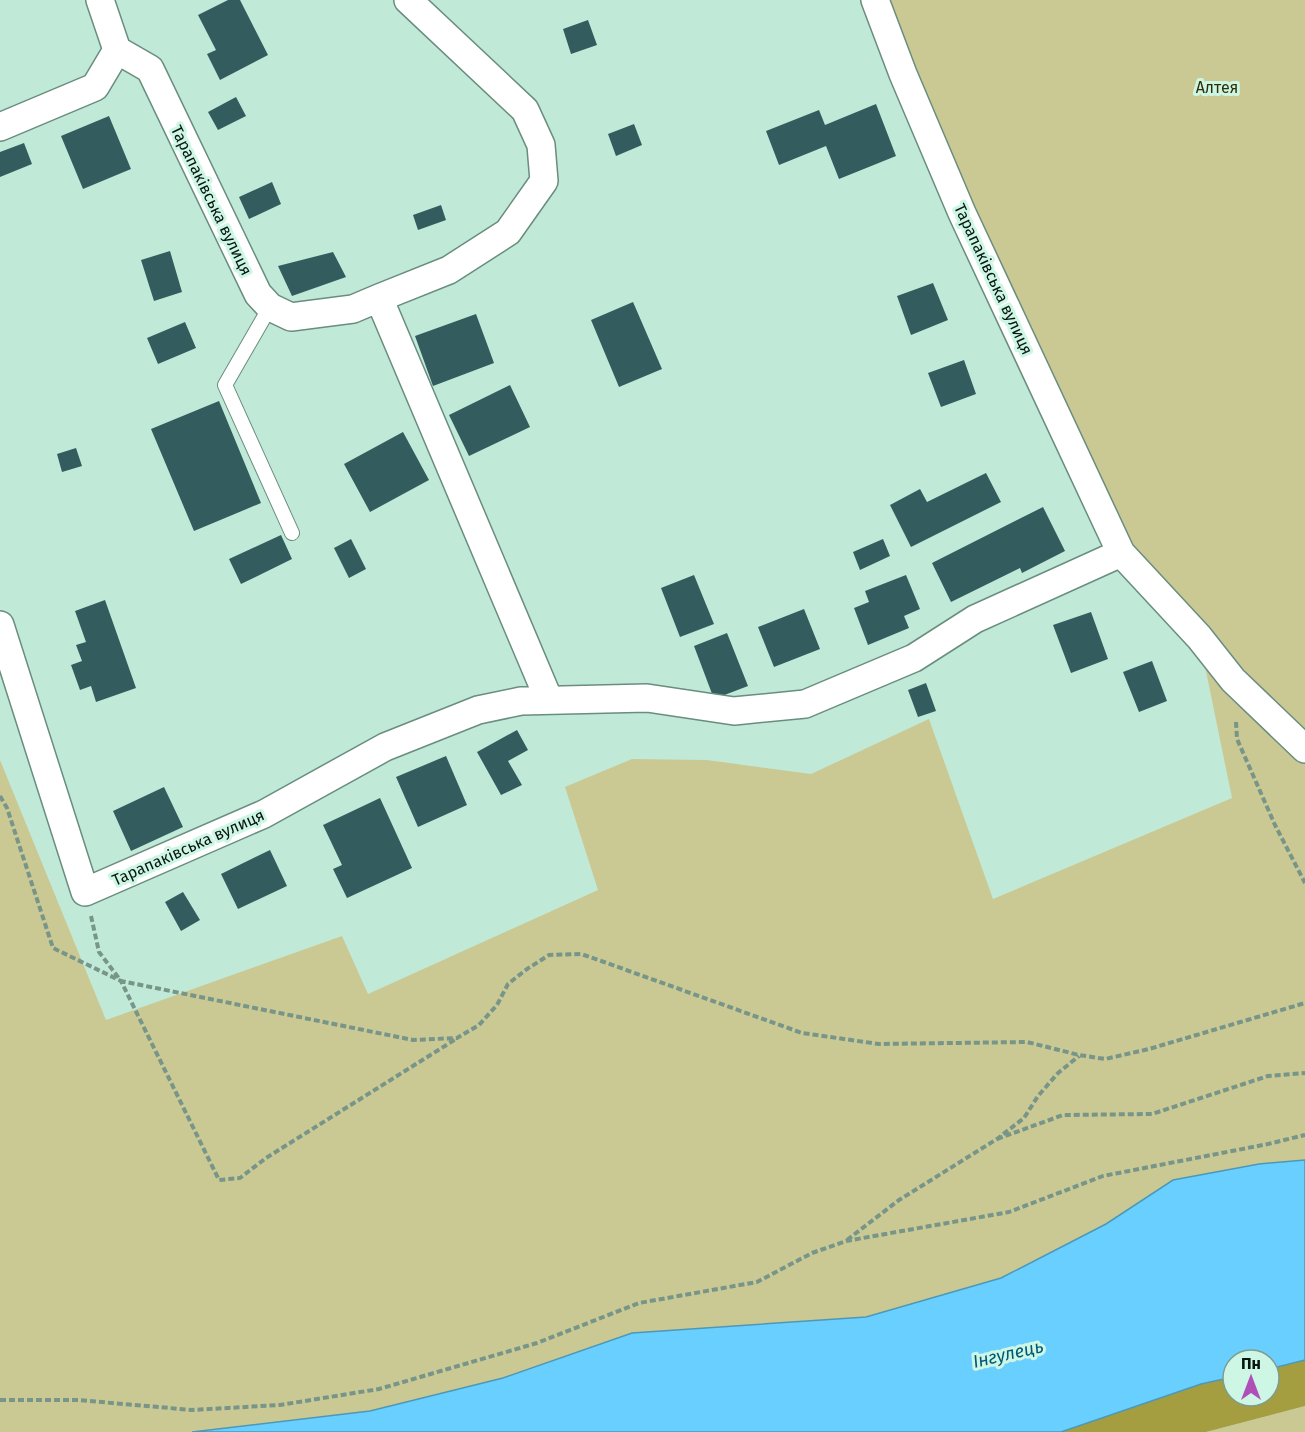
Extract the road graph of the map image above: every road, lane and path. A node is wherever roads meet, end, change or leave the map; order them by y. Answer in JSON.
{"nodes":[{"id":1,"x":100,"y":0,"type":"edge"},
{"id":2,"x":408,"y":0,"type":"edge"},
{"id":3,"x":876,"y":0,"type":"edge"},
{"id":4,"x":117,"y":50,"type":"junction"},
{"id":5,"x":0,"y":127,"type":"edge"},
{"id":6,"x":378,"y":298,"type":"junction"},
{"id":7,"x":270,"y":307,"type":"junction"},
{"id":8,"x":292,"y":532,"type":"dead end"},
{"id":9,"x":1121,"y":553,"type":"junction"},
{"id":10,"x":0,"y":625,"type":"edge"},
{"id":11,"x":1233,"y":680,"type":"junction"},
{"id":12,"x":549,"y":700,"type":"junction"},
{"id":13,"x":1305,"y":749,"type":"edge"},
{"id":14,"x":0,"y":796,"type":"edge"},
{"id":15,"x":1305,"y":883,"type":"edge"},
{"id":16,"x":85,"y":892,"type":"junction"},
{"id":17,"x":121,"y":981,"type":"junction"},
{"id":18,"x":1305,"y":1003,"type":"edge"},
{"id":19,"x":457,"y":1038,"type":"junction"},
{"id":20,"x":1079,"y":1055,"type":"junction"},
{"id":21,"x":1305,"y":1073,"type":"edge"},
{"id":22,"x":1305,"y":1135,"type":"edge"},
{"id":23,"x":998,"y":1139,"type":"junction"},
{"id":24,"x":846,"y":1241,"type":"junction"},
{"id":25,"x":0,"y":1400,"type":"edge"}],
"edges":[{"from":1,"to":4,"type":"street"},
{"from":2,"to":6,"type":"street"},
{"from":3,"to":9,"type":"street","name":"Тарапаківська вулиця"},
{"from":4,"to":5,"type":"street"},
{"from":4,"to":7,"type":"street","name":"Тарапаківська вулиця"},
{"from":6,"to":7,"type":"street"},
{"from":6,"to":12,"type":"street"},
{"from":7,"to":8,"type":"lane"},
{"from":9,"to":11,"type":"street","name":"Тарапаківська вулиця"},
{"from":9,"to":12,"type":"street","name":"Тарапаківська вулиця"},
{"from":10,"to":16,"type":"street"},
{"from":11,"to":13,"type":"street","name":"Тарапаківська вулиця"},
{"from":11,"to":15,"type":"path"},
{"from":12,"to":16,"type":"street","name":"Тарапаківська вулиця"},
{"from":14,"to":17,"type":"path"},
{"from":16,"to":17,"type":"path"},
{"from":17,"to":19,"type":"path"},
{"from":17,"to":19,"type":"path"},
{"from":18,"to":20,"type":"path"},
{"from":19,"to":20,"type":"path"},
{"from":20,"to":23,"type":"path"},
{"from":21,"to":23,"type":"path"},
{"from":22,"to":24,"type":"path"},
{"from":23,"to":24,"type":"path"},
{"from":24,"to":25,"type":"path"}]}
